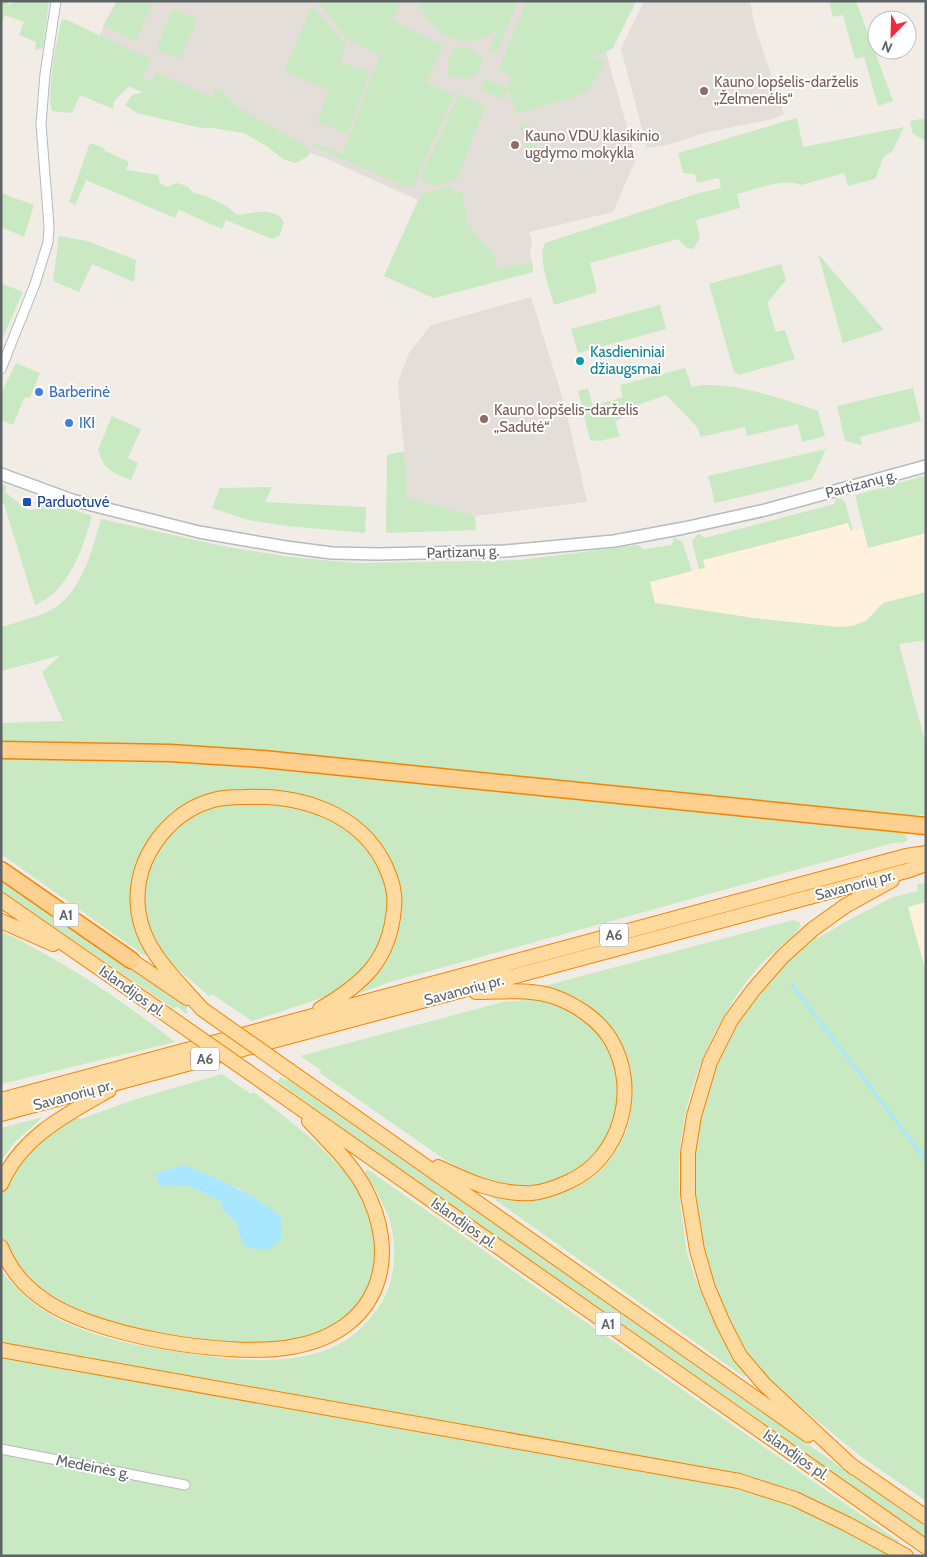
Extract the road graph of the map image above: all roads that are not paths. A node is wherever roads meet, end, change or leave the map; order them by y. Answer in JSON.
{"nodes":[{"id":1,"x":56,"y":1,"type":"edge"},
{"id":2,"x":1,"y":369,"type":"edge"},
{"id":3,"x":926,"y":466,"type":"edge"},
{"id":4,"x":1,"y":474,"type":"edge"},
{"id":5,"x":1,"y":750,"type":"edge"},
{"id":6,"x":926,"y":826,"type":"edge"},
{"id":7,"x":926,"y":853,"type":"edge"},
{"id":8,"x":926,"y":864,"type":"edge"},
{"id":9,"x":1,"y":870,"type":"edge"},
{"id":10,"x":910,"y":870,"type":"junction"},
{"id":11,"x":1,"y":900,"type":"edge"},
{"id":12,"x":1,"y":921,"type":"edge"},
{"id":13,"x":85,"y":958,"type":"junction"},
{"id":14,"x":131,"y":960,"type":"joint"},
{"id":15,"x":453,"y":993,"type":"junction"},
{"id":16,"x":202,"y":1009,"type":"junction"},
{"id":17,"x":302,"y":1019,"type":"junction"},
{"id":18,"x":126,"y":1080,"type":"junction"},
{"id":19,"x":36,"y":1091,"type":"junction"},
{"id":20,"x":1,"y":1093,"type":"edge"},
{"id":21,"x":1,"y":1100,"type":"edge"},
{"id":22,"x":290,"y":1100,"type":"junction"},
{"id":23,"x":1,"y":1114,"type":"edge"},
{"id":24,"x":404,"y":1151,"type":"junction"},
{"id":25,"x":1,"y":1184,"type":"edge"},
{"id":26,"x":1,"y":1247,"type":"edge"},
{"id":27,"x":1,"y":1350,"type":"edge"},
{"id":28,"x":1,"y":1450,"type":"edge"},
{"id":29,"x":854,"y":1468,"type":"junction"},
{"id":30,"x":185,"y":1485,"type":"dead end"},
{"id":31,"x":926,"y":1517,"type":"edge"},
{"id":32,"x":926,"y":1547,"type":"edge"},
{"id":33,"x":906,"y":1556,"type":"edge"}],
"edges":[{"from":1,"to":2,"type":"street"},
{"from":3,"to":4,"type":"street","name":"Partizanų g."},
{"from":5,"to":6,"type":"highway"},
{"from":7,"to":17,"type":"highway","name":"Savanorių pr.","number":"A6"},
{"from":8,"to":10,"type":"highway","name":"Savanorių pr.","number":"A6"},
{"from":9,"to":14,"type":"highway","name":"Islandijos pl.","number":"A1"},
{"from":10,"to":15,"type":"highway","name":"Savanorių pr.","number":"A6"},
{"from":10,"to":29,"type":"highway"},
{"from":11,"to":13,"type":"highway","name":"Islandijos pl.","number":"A1"},
{"from":12,"to":13,"type":"highway"},
{"from":13,"to":22,"type":"highway","name":"Islandijos pl.","number":"A1","bridge":true},
{"from":14,"to":16,"type":"highway","name":"Islandijos pl.","number":"A1"},
{"from":15,"to":18,"type":"highway","name":"Savanorių pr.","number":"A6"},
{"from":15,"to":24,"type":"highway"},
{"from":16,"to":17,"type":"highway"},
{"from":16,"to":24,"type":"highway","name":"Islandijos pl.","number":"A1","bridge":true},
{"from":17,"to":19,"type":"highway","name":"Savanorių pr.","number":"A6"},
{"from":18,"to":23,"type":"highway","name":"Savanorių pr.","number":"A6"},
{"from":18,"to":25,"type":"highway"},
{"from":19,"to":20,"type":"highway"},
{"from":19,"to":21,"type":"highway","name":"Savanorių pr.","number":"A6"},
{"from":22,"to":26,"type":"highway"},
{"from":22,"to":32,"type":"highway","name":"Islandijos pl.","number":"A1"},
{"from":24,"to":29,"type":"highway","name":"Islandijos pl.","number":"A1"},
{"from":27,"to":33,"type":"highway"},
{"from":28,"to":30,"type":"street","name":"Medeinės g."},
{"from":29,"to":31,"type":"highway","name":"Islandijos pl.","number":"A1"}]}
